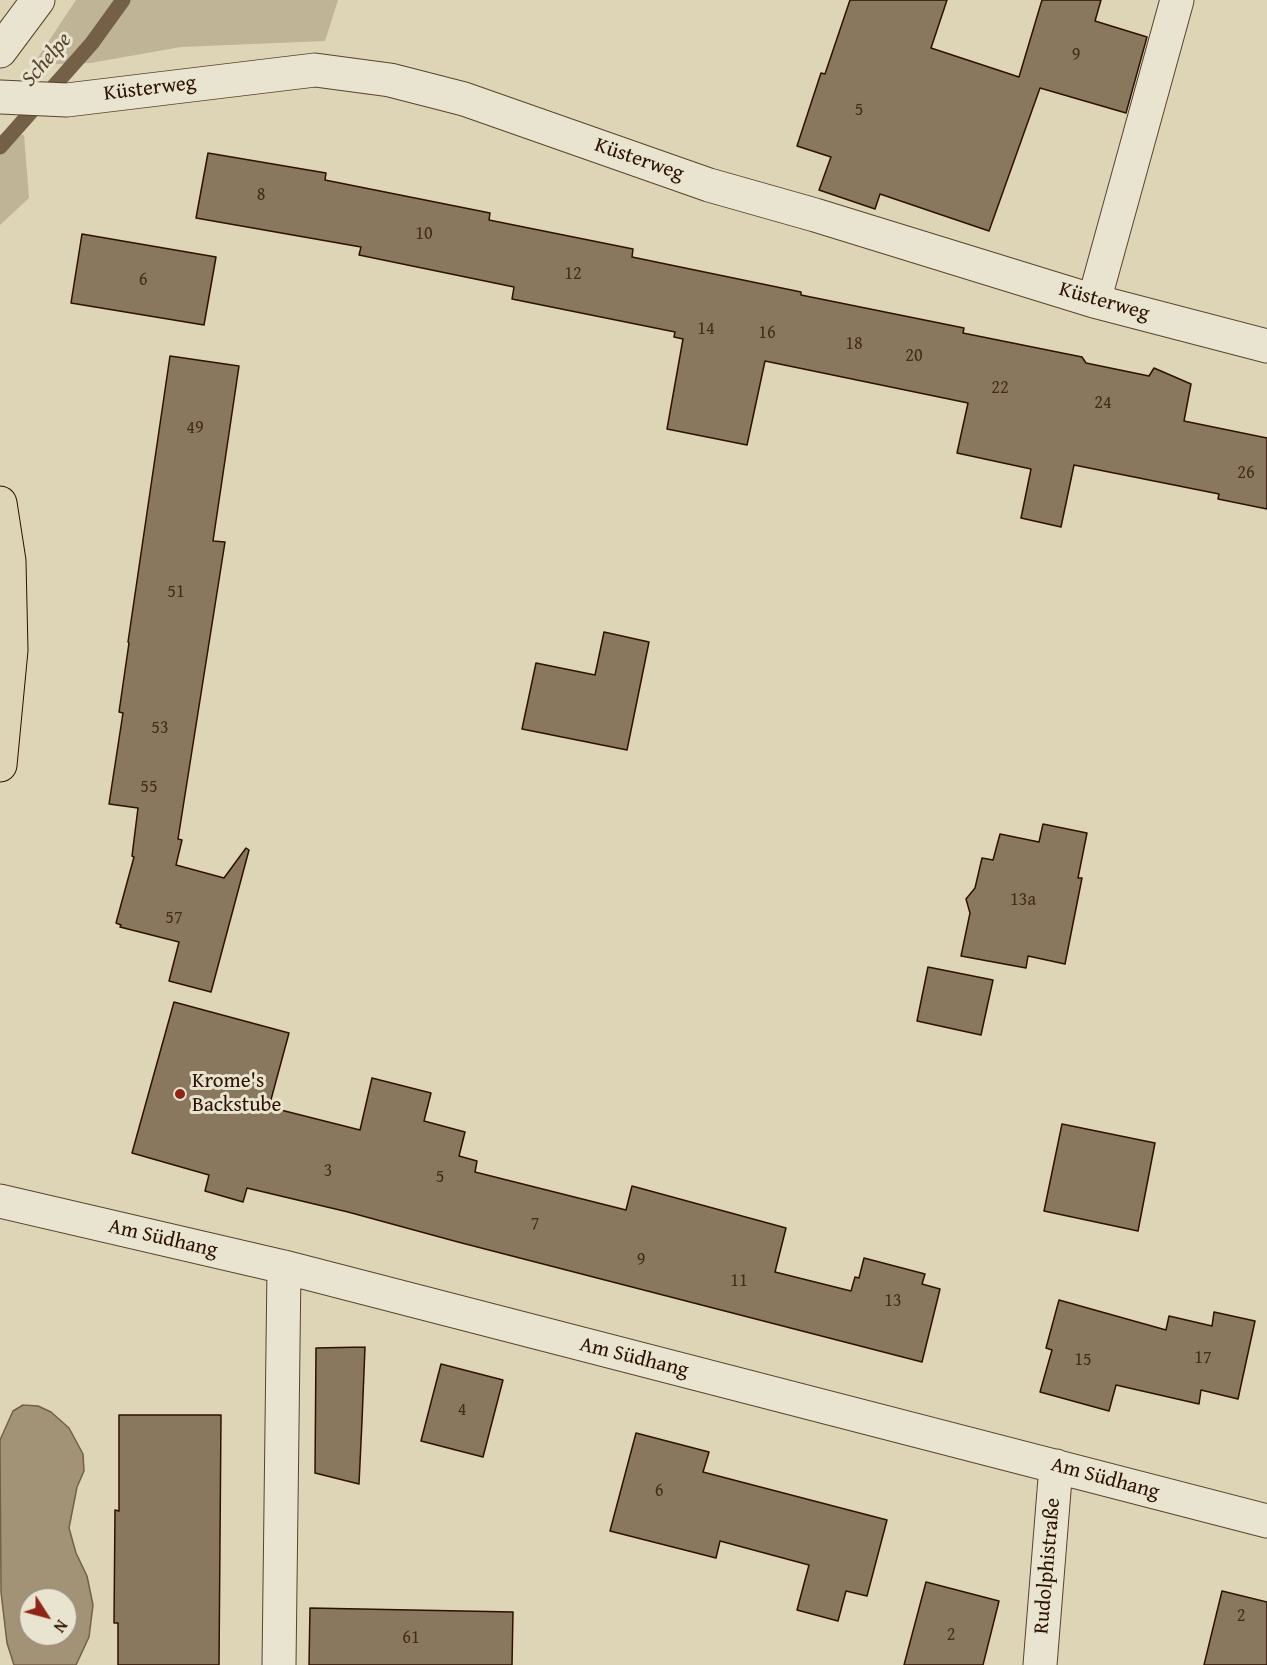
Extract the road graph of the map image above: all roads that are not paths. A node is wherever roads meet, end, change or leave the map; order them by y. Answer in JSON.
{"nodes":[{"id":1,"x":38,"y":0,"type":"edge"},
{"id":2,"x":1177,"y":0,"type":"edge"},
{"id":3,"x":0,"y":51,"type":"edge"},
{"id":4,"x":0,"y":98,"type":"edge"},
{"id":5,"x":1094,"y":301,"type":"junction"},
{"id":6,"x":1267,"y":346,"type":"edge"},
{"id":7,"x":0,"y":503,"type":"edge"},
{"id":8,"x":0,"y":765,"type":"edge"},
{"id":9,"x":0,"y":1201,"type":"edge"},
{"id":10,"x":284,"y":1267,"type":"junction"},
{"id":11,"x":1056,"y":1466,"type":"junction"},
{"id":12,"x":1267,"y":1521,"type":"edge"},
{"id":13,"x":279,"y":1665,"type":"edge"},
{"id":14,"x":1040,"y":1665,"type":"edge"}],
"edges":[{"from":1,"to":3,"type":"street"},
{"from":2,"to":5,"type":"street"},
{"from":4,"to":5,"type":"street","name":"Küsterweg"},
{"from":5,"to":6,"type":"street","name":"Küsterweg"},
{"from":7,"to":8,"type":"main road"},
{"from":9,"to":10,"type":"street","name":"Am Südhang"},
{"from":10,"to":11,"type":"street","name":"Am Südhang"},
{"from":10,"to":13,"type":"street"},
{"from":11,"to":12,"type":"street","name":"Am Südhang"},
{"from":11,"to":14,"type":"street","name":"Rudolphistraße"}]}
